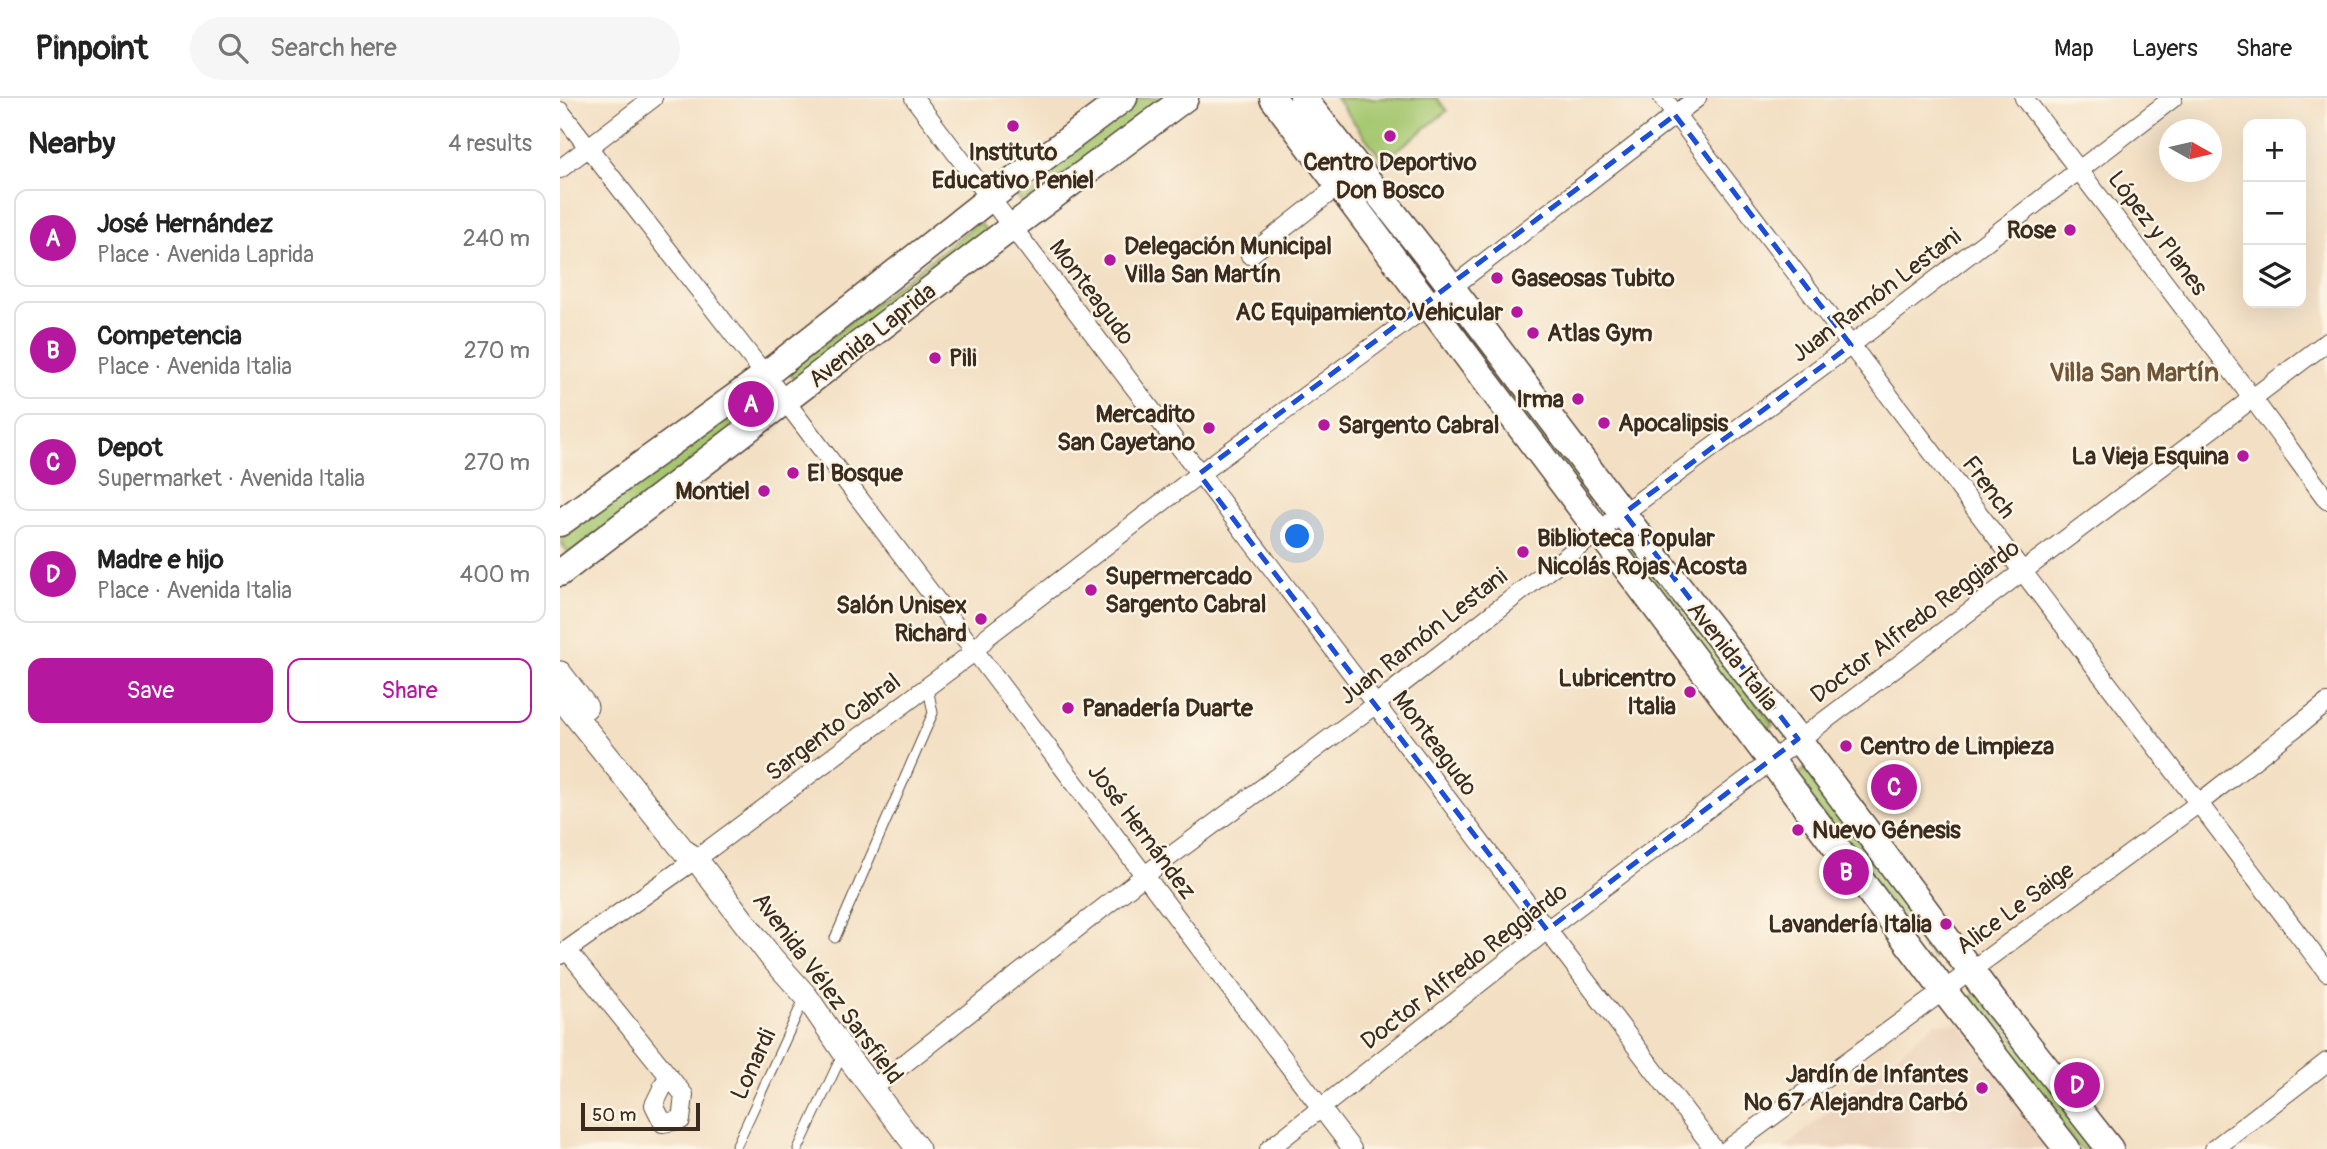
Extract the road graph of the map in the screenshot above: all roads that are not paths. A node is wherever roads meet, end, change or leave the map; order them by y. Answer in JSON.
{"nodes":[{"id":1,"x":653,"y":98,"type":"edge"},
{"id":2,"x":914,"y":98,"type":"edge"},
{"id":3,"x":1124,"y":98,"type":"edge"},
{"id":4,"x":1185,"y":98,"type":"edge"},
{"id":5,"x":1273,"y":98,"type":"edge"},
{"id":6,"x":1303,"y":98,"type":"edge"},
{"id":7,"x":1663,"y":98,"type":"edge"},
{"id":8,"x":1697,"y":98,"type":"edge"},
{"id":9,"x":2024,"y":98,"type":"edge"},
{"id":10,"x":2173,"y":98,"type":"edge"},
{"id":11,"x":560,"y":111,"type":"edge"},
{"id":12,"x":1675,"y":115,"type":"junction"},
{"id":13,"x":588,"y":147,"type":"junction"},
{"id":14,"x":560,"y":169,"type":"edge"},
{"id":15,"x":2078,"y":170,"type":"junction"},
{"id":16,"x":1338,"y":186,"type":"junction"},
{"id":17,"x":990,"y":198,"type":"junction"},
{"id":18,"x":1012,"y":227,"type":"junction"},
{"id":19,"x":1250,"y":255,"type":"dead end"},
{"id":20,"x":1450,"y":287,"type":"junction"},
{"id":21,"x":1429,"y":305,"type":"junction"},
{"id":22,"x":2327,"y":342,"type":"edge"},
{"id":23,"x":1851,"y":345,"type":"junction"},
{"id":24,"x":764,"y":376,"type":"junction"},
{"id":25,"x":2253,"y":399,"type":"junction"},
{"id":26,"x":786,"y":402,"type":"junction"},
{"id":27,"x":1199,"y":474,"type":"junction"},
{"id":28,"x":2327,"y":500,"type":"edge"},
{"id":29,"x":1624,"y":513,"type":"junction"},
{"id":30,"x":560,"y":523,"type":"edge"},
{"id":31,"x":1599,"y":531,"type":"junction"},
{"id":32,"x":2023,"y":571,"type":"junction"},
{"id":33,"x":560,"y":573,"type":"edge"},
{"id":34,"x":974,"y":652,"type":"junction"},
{"id":35,"x":560,"y":673,"type":"edge"},
{"id":36,"x":927,"y":687,"type":"junction"},
{"id":37,"x":560,"y":697,"type":"edge"},
{"id":38,"x":1376,"y":704,"type":"junction"},
{"id":39,"x":2327,"y":704,"type":"edge"},
{"id":40,"x":1798,"y":739,"type":"junction"},
{"id":41,"x":1772,"y":761,"type":"junction"},
{"id":42,"x":2199,"y":803,"type":"junction"},
{"id":43,"x":696,"y":859,"type":"junction"},
{"id":44,"x":1145,"y":875,"type":"junction"},
{"id":45,"x":1547,"y":930,"type":"junction"},
{"id":46,"x":835,"y":938,"type":"dead end"},
{"id":47,"x":563,"y":953,"type":"edge"},
{"id":48,"x":1970,"y":972,"type":"junction"},
{"id":49,"x":2327,"y":972,"type":"edge"},
{"id":50,"x":1944,"y":991,"type":"junction"},
{"id":51,"x":806,"y":996,"type":"junction"},
{"id":52,"x":844,"y":1052,"type":"junction"},
{"id":53,"x":2327,"y":1062,"type":"edge"},
{"id":54,"x":668,"y":1076,"type":"dead end"},
{"id":55,"x":872,"y":1089,"type":"junction"},
{"id":56,"x":1321,"y":1109,"type":"junction"},
{"id":57,"x":735,"y":1149,"type":"edge"},
{"id":58,"x":798,"y":1149,"type":"edge"},
{"id":59,"x":918,"y":1149,"type":"edge"},
{"id":60,"x":1269,"y":1149,"type":"edge"},
{"id":61,"x":1352,"y":1149,"type":"edge"},
{"id":62,"x":1714,"y":1149,"type":"edge"},
{"id":63,"x":1728,"y":1149,"type":"edge"},
{"id":64,"x":2067,"y":1149,"type":"edge"},
{"id":65,"x":2110,"y":1149,"type":"edge"},
{"id":66,"x":2214,"y":1149,"type":"edge"}],
"edges":[{"from":1,"to":13,"type":"street"},
{"from":2,"to":17,"type":"street","name":"Monteagudo"},
{"from":3,"to":17,"type":"main road","name":"Avenida Laprida"},
{"from":4,"to":18,"type":"main road","name":"Avenida Laprida"},
{"from":5,"to":16,"type":"main road","name":"Avenida Italia"},
{"from":6,"to":20,"type":"main road","name":"Avenida Italia"},
{"from":7,"to":12,"type":"street","name":"French"},
{"from":8,"to":12,"type":"street","name":"Sargento Cabral"},
{"from":9,"to":15,"type":"street","name":"López y Planes"},
{"from":10,"to":15,"type":"street","name":"Juan Ramón Lestani"},
{"from":11,"to":13,"type":"street","name":"José Hernández"},
{"from":12,"to":20,"type":"street","name":"Sargento Cabral"},
{"from":12,"to":23,"type":"street","name":"French"},
{"from":13,"to":14,"type":"street"},
{"from":13,"to":24,"type":"street","name":"José Hernández"},
{"from":15,"to":23,"type":"street","name":"Juan Ramón Lestani"},
{"from":15,"to":25,"type":"street","name":"López y Planes"},
{"from":16,"to":19,"type":"street"},
{"from":16,"to":21,"type":"main road","name":"Avenida Italia"},
{"from":17,"to":18,"type":"street","name":"Monteagudo"},
{"from":17,"to":24,"type":"main road","name":"Avenida Laprida"},
{"from":18,"to":26,"type":"main road","name":"Avenida Laprida"},
{"from":18,"to":27,"type":"street","name":"Monteagudo"},
{"from":20,"to":21,"type":"street","name":"Sargento Cabral"},
{"from":20,"to":29,"type":"main road","name":"Avenida Italia"},
{"from":21,"to":27,"type":"street","name":"Sargento Cabral"},
{"from":21,"to":31,"type":"main road","name":"Avenida Italia"},
{"from":22,"to":25,"type":"street","name":"Doctor Alfredo Reggiardo"},
{"from":23,"to":29,"type":"street","name":"Juan Ramón Lestani"},
{"from":23,"to":32,"type":"street","name":"French"},
{"from":24,"to":26,"type":"street","name":"José Hernández"},
{"from":24,"to":30,"type":"main road","name":"Avenida Laprida"},
{"from":25,"to":28,"type":"street","name":"López y Planes"},
{"from":25,"to":32,"type":"street","name":"Doctor Alfredo Reggiardo"},
{"from":26,"to":33,"type":"main road","name":"Avenida Laprida"},
{"from":26,"to":34,"type":"street","name":"José Hernández"},
{"from":27,"to":34,"type":"street","name":"Sargento Cabral"},
{"from":27,"to":38,"type":"street","name":"Monteagudo"},
{"from":29,"to":31,"type":"street","name":"Juan Ramón Lestani"},
{"from":29,"to":40,"type":"main road","name":"Avenida Italia"},
{"from":31,"to":38,"type":"street","name":"Juan Ramón Lestani"},
{"from":31,"to":41,"type":"main road","name":"Avenida Italia"},
{"from":32,"to":40,"type":"street","name":"Doctor Alfredo Reggiardo"},
{"from":32,"to":42,"type":"street","name":"French"},
{"from":34,"to":36,"type":"street","name":"Sargento Cabral"},
{"from":34,"to":44,"type":"street","name":"José Hernández"},
{"from":35,"to":43,"type":"street","name":"Avenida Vélez Sarsfield"},
{"from":36,"to":43,"type":"street","name":"Sargento Cabral"},
{"from":36,"to":46,"type":"lane"},
{"from":37,"to":43,"type":"street","name":"Avenida Vélez Sarsfield"},
{"from":38,"to":44,"type":"street","name":"Juan Ramón Lestani"},
{"from":38,"to":45,"type":"street","name":"Monteagudo"},
{"from":39,"to":42,"type":"street","name":"Alice Le Saige"},
{"from":40,"to":41,"type":"street","name":"Doctor Alfredo Reggiardo"},
{"from":40,"to":48,"type":"main road","name":"Avenida Italia"},
{"from":41,"to":45,"type":"street","name":"Doctor Alfredo Reggiardo"},
{"from":41,"to":50,"type":"main road","name":"Avenida Italia"},
{"from":42,"to":48,"type":"street","name":"Alice Le Saige"},
{"from":42,"to":49,"type":"street","name":"French"},
{"from":43,"to":47,"type":"street","name":"Sargento Cabral"},
{"from":43,"to":51,"type":"street","name":"Avenida Vélez Sarsfield"},
{"from":44,"to":55,"type":"street","name":"Juan Ramón Lestani"},
{"from":44,"to":56,"type":"street","name":"José Hernández"},
{"from":45,"to":56,"type":"street","name":"Doctor Alfredo Reggiardo"},
{"from":45,"to":62,"type":"street","name":"Monteagudo"},
{"from":47,"to":54,"type":"street"},
{"from":48,"to":50,"type":"street","name":"Alice Le Saige"},
{"from":48,"to":65,"type":"main road","name":"Avenida Italia"},
{"from":50,"to":63,"type":"street","name":"Alice Le Saige"},
{"from":50,"to":64,"type":"main road","name":"Avenida Italia"},
{"from":51,"to":52,"type":"street","name":"Avenida Vélez Sarsfield"},
{"from":51,"to":57,"type":"lane","name":"Lonardi"},
{"from":52,"to":55,"type":"street","name":"Avenida Vélez Sarsfield"},
{"from":52,"to":58,"type":"lane"},
{"from":53,"to":66,"type":"street"},
{"from":55,"to":59,"type":"street","name":"Avenida Vélez Sarsfield"},
{"from":56,"to":60,"type":"street","name":"Doctor Alfredo Reggiardo"},
{"from":56,"to":61,"type":"street","name":"José Hernández"}]}
